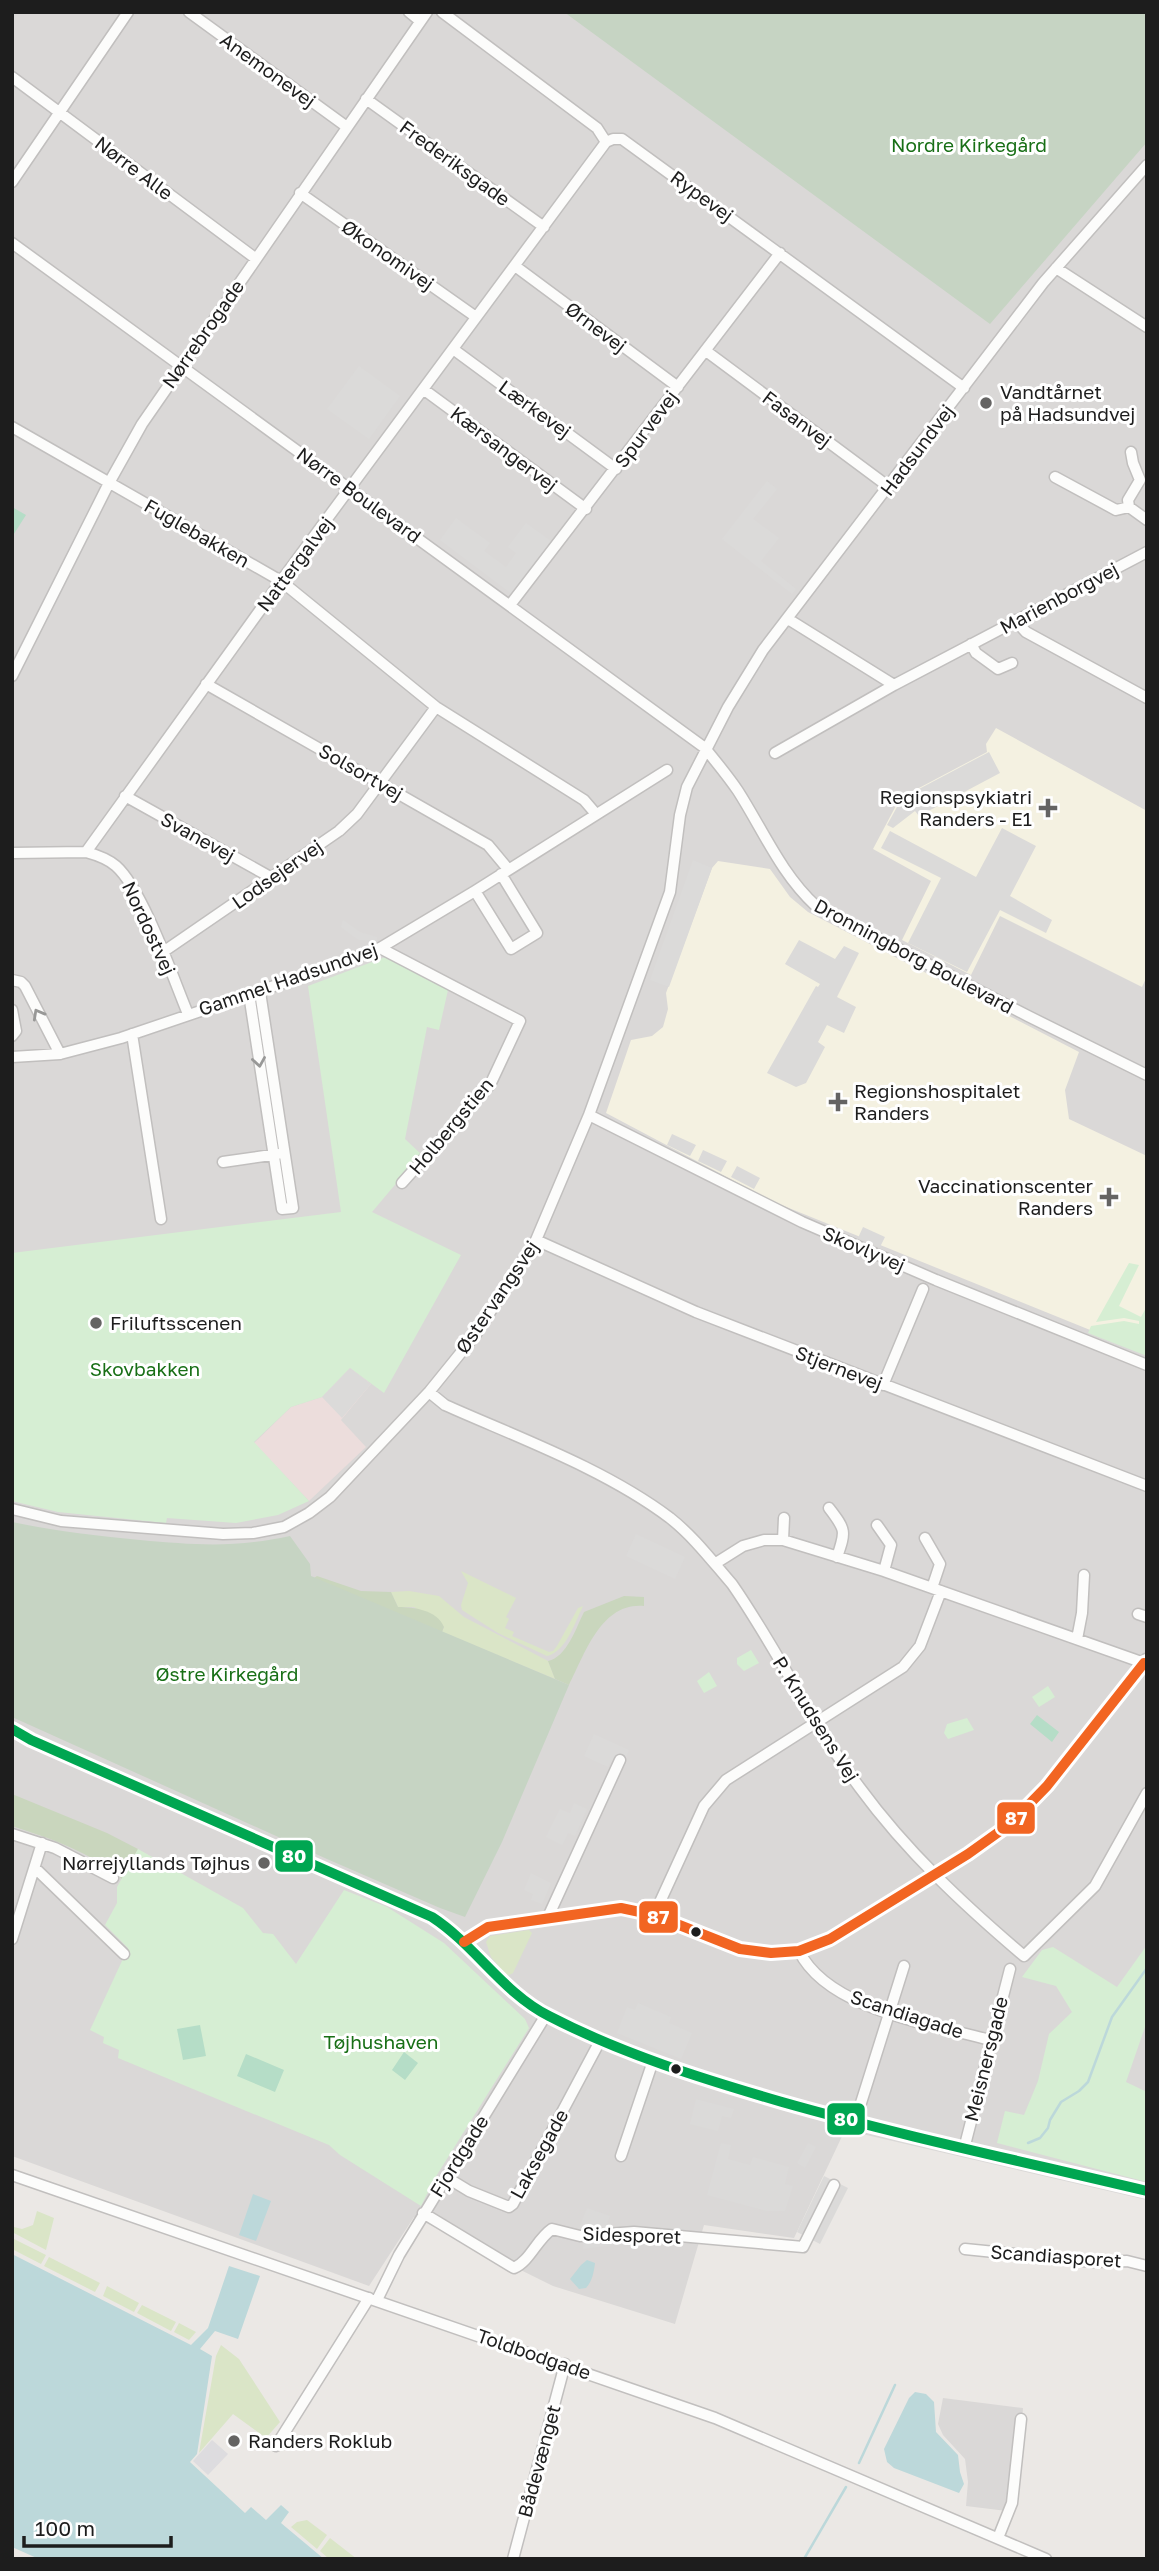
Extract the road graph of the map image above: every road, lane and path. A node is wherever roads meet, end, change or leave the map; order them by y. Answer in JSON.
{"nodes":[{"id":1,"x":128,"y":12,"type":"edge"},
{"id":2,"x":189,"y":12,"type":"edge"},
{"id":3,"x":409,"y":12,"type":"edge"},
{"id":4,"x":442,"y":12,"type":"edge"},
{"id":5,"x":424,"y":17,"type":"edge"},
{"id":6,"x":12,"y":77,"type":"edge"},
{"id":7,"x":366,"y":99,"type":"junction"},
{"id":8,"x":60,"y":112,"type":"junction"},
{"id":9,"x":346,"y":127,"type":"junction"},
{"id":10,"x":606,"y":142,"type":"junction"},
{"id":11,"x":1144,"y":172,"type":"edge"},
{"id":12,"x":12,"y":182,"type":"edge"},
{"id":13,"x":300,"y":194,"type":"junction"},
{"id":14,"x":544,"y":227,"type":"junction"},
{"id":15,"x":12,"y":243,"type":"edge"},
{"id":16,"x":780,"y":253,"type":"junction"},
{"id":17,"x":256,"y":258,"type":"junction"},
{"id":18,"x":515,"y":266,"type":"junction"},
{"id":19,"x":1056,"y":268,"type":"junction"},
{"id":20,"x":476,"y":317,"type":"junction"},
{"id":21,"x":1147,"y":327,"type":"edge"},
{"id":22,"x":453,"y":349,"type":"junction"},
{"id":23,"x":706,"y":351,"type":"junction"},
{"id":24,"x":182,"y":365,"type":"junction"},
{"id":25,"x":678,"y":387,"type":"junction"},
{"id":26,"x":964,"y":388,"type":"junction"},
{"id":27,"x":423,"y":389,"type":"junction"},
{"id":28,"x":12,"y":428,"type":"edge"},
{"id":29,"x":1131,"y":452,"type":"dead end"},
{"id":30,"x":616,"y":469,"type":"junction"},
{"id":31,"x":1055,"y":477,"type":"dead end"},
{"id":32,"x":109,"y":482,"type":"junction"},
{"id":33,"x":889,"y":487,"type":"junction"},
{"id":34,"x":351,"y":490,"type":"junction"},
{"id":35,"x":1129,"y":507,"type":"junction"},
{"id":36,"x":586,"y":509,"type":"junction"},
{"id":37,"x":1147,"y":520,"type":"edge"},
{"id":38,"x":1147,"y":552,"type":"edge"},
{"id":39,"x":281,"y":582,"type":"junction"},
{"id":40,"x":510,"y":605,"type":"junction"},
{"id":41,"x":788,"y":619,"type":"junction"},
{"id":42,"x":1016,"y":621,"type":"junction"},
{"id":43,"x":971,"y":644,"type":"junction"},
{"id":44,"x":1012,"y":663,"type":"dead end"},
{"id":45,"x":12,"y":676,"type":"edge"},
{"id":46,"x":206,"y":684,"type":"junction"},
{"id":47,"x":894,"y":685,"type":"junction"},
{"id":48,"x":1147,"y":698,"type":"edge"},
{"id":49,"x":436,"y":708,"type":"junction"},
{"id":50,"x":705,"y":748,"type":"junction"},
{"id":51,"x":775,"y":752,"type":"dead end"},
{"id":52,"x":667,"y":770,"type":"dead end"},
{"id":53,"x":380,"y":783,"type":"junction"},
{"id":54,"x":125,"y":796,"type":"junction"},
{"id":55,"x":596,"y":814,"type":"junction"},
{"id":56,"x":86,"y":852,"type":"junction"},
{"id":57,"x":12,"y":853,"type":"edge"},
{"id":58,"x":504,"y":872,"type":"junction"},
{"id":59,"x":272,"y":878,"type":"junction"},
{"id":60,"x":475,"y":891,"type":"junction"},
{"id":61,"x":380,"y":948,"type":"junction"},
{"id":62,"x":163,"y":952,"type":"junction"},
{"id":63,"x":12,"y":980,"type":"edge"},
{"id":64,"x":260,"y":992,"type":"junction"},
{"id":65,"x":249,"y":995,"type":"junction"},
{"id":66,"x":12,"y":1010,"type":"edge"},
{"id":67,"x":188,"y":1014,"type":"junction"},
{"id":68,"x":132,"y":1034,"type":"junction"},
{"id":69,"x":12,"y":1036,"type":"edge"},
{"id":70,"x":60,"y":1054,"type":"junction"},
{"id":71,"x":12,"y":1057,"type":"edge"},
{"id":72,"x":1147,"y":1075,"type":"edge"},
{"id":73,"x":589,"y":1115,"type":"junction"},
{"id":74,"x":285,"y":1153,"type":"junction"},
{"id":75,"x":273,"y":1154,"type":"junction"},
{"id":76,"x":223,"y":1162,"type":"dead end"},
{"id":77,"x":402,"y":1183,"type":"dead end"},
{"id":78,"x":161,"y":1219,"type":"dead end"},
{"id":79,"x":536,"y":1240,"type":"junction"},
{"id":80,"x":923,"y":1289,"type":"dead end"},
{"id":81,"x":1147,"y":1365,"type":"edge"},
{"id":82,"x":883,"y":1385,"type":"junction"},
{"id":83,"x":429,"y":1392,"type":"junction"},
{"id":84,"x":1147,"y":1486,"type":"edge"},
{"id":85,"x":829,"y":1508,"type":"dead end"},
{"id":86,"x":12,"y":1509,"type":"edge"},
{"id":87,"x":784,"y":1518,"type":"dead end"},
{"id":88,"x":877,"y":1525,"type":"dead end"},
{"id":89,"x":925,"y":1538,"type":"dead end"},
{"id":90,"x":783,"y":1540,"type":"junction"},
{"id":91,"x":837,"y":1557,"type":"junction"},
{"id":92,"x":716,"y":1563,"type":"junction"},
{"id":93,"x":884,"y":1571,"type":"junction"},
{"id":94,"x":1084,"y":1575,"type":"dead end"},
{"id":95,"x":936,"y":1589,"type":"junction"},
{"id":96,"x":1077,"y":1639,"type":"junction"},
{"id":97,"x":1145,"y":1661,"type":"edge"},
{"id":98,"x":815,"y":1722,"type":"junction"},
{"id":99,"x":12,"y":1729,"type":"edge"},
{"id":100,"x":620,"y":1760,"type":"dead end"},
{"id":101,"x":1147,"y":1793,"type":"edge"},
{"id":102,"x":12,"y":1834,"type":"edge"},
{"id":103,"x":42,"y":1843,"type":"junction"},
{"id":104,"x":35,"y":1868,"type":"junction"},
{"id":105,"x":933,"y":1875,"type":"junction"},
{"id":106,"x":113,"y":1878,"type":"dead end"},
{"id":107,"x":654,"y":1914,"type":"junction"},
{"id":108,"x":548,"y":1917,"type":"junction"},
{"id":109,"x":12,"y":1939,"type":"edge"},
{"id":110,"x":464,"y":1942,"type":"junction"},
{"id":111,"x":799,"y":1951,"type":"junction"},
{"id":112,"x":124,"y":1954,"type":"dead end"},
{"id":113,"x":904,"y":1965,"type":"dead end"},
{"id":114,"x":1010,"y":1969,"type":"dead end"},
{"id":115,"x":890,"y":2012,"type":"junction"},
{"id":116,"x":546,"y":2015,"type":"junction"},
{"id":117,"x":601,"y":2039,"type":"junction"},
{"id":118,"x":990,"y":2040,"type":"junction"},
{"id":119,"x":653,"y":2061,"type":"junction"},
{"id":120,"x":855,"y":2122,"type":"junction"},
{"id":121,"x":964,"y":2149,"type":"junction"},
{"id":122,"x":621,"y":2156,"type":"dead end"},
{"id":123,"x":12,"y":2175,"type":"edge"},
{"id":124,"x":446,"y":2177,"type":"junction"},
{"id":125,"x":834,"y":2185,"type":"dead end"},
{"id":126,"x":1147,"y":2191,"type":"edge"},
{"id":127,"x":424,"y":2213,"type":"junction"},
{"id":128,"x":965,"y":2249,"type":"dead end"},
{"id":129,"x":1147,"y":2266,"type":"edge"},
{"id":130,"x":373,"y":2299,"type":"junction"},
{"id":131,"x":565,"y":2364,"type":"junction"},
{"id":132,"x":1021,"y":2419,"type":"dead end"},
{"id":133,"x":276,"y":2446,"type":"dead end"},
{"id":134,"x":998,"y":2538,"type":"junction"},
{"id":135,"x":513,"y":2559,"type":"edge"},
{"id":136,"x":1046,"y":2559,"type":"edge"}],
"edges":[{"from":1,"to":8,"type":"street"},
{"from":2,"to":9,"type":"street","name":"Anemonevej"},
{"from":3,"to":5,"type":"street"},
{"from":4,"to":10,"type":"street"},
{"from":5,"to":7,"type":"street","name":"Nørrebrogade"},
{"from":6,"to":8,"type":"street","name":"Nørre Alle"},
{"from":7,"to":9,"type":"street","name":"Nørrebrogade"},
{"from":7,"to":14,"type":"street","name":"Frederiksgade"},
{"from":8,"to":12,"type":"street"},
{"from":8,"to":17,"type":"street","name":"Nørre Alle"},
{"from":9,"to":13,"type":"street","name":"Nørrebrogade"},
{"from":10,"to":14,"type":"street","name":"Nattergalvej"},
{"from":10,"to":16,"type":"street","name":"Rypevej"},
{"from":11,"to":19,"type":"street","name":"Hadsundvej"},
{"from":13,"to":17,"type":"street","name":"Nørrebrogade"},
{"from":13,"to":20,"type":"street","name":"Økonomivej"},
{"from":14,"to":18,"type":"street","name":"Nattergalvej"},
{"from":15,"to":24,"type":"street","name":"Nørre Boulevard"},
{"from":16,"to":23,"type":"street","name":"Spurvevej"},
{"from":16,"to":26,"type":"street","name":"Rypevej"},
{"from":17,"to":24,"type":"street","name":"Nørrebrogade"},
{"from":18,"to":20,"type":"street","name":"Nattergalvej"},
{"from":18,"to":25,"type":"street","name":"Ørnevej"},
{"from":19,"to":21,"type":"street"},
{"from":19,"to":26,"type":"street","name":"Hadsundvej"},
{"from":20,"to":22,"type":"street","name":"Nattergalvej"},
{"from":22,"to":27,"type":"street","name":"Nattergalvej"},
{"from":22,"to":30,"type":"street","name":"Lærkevej"},
{"from":23,"to":25,"type":"street","name":"Spurvevej"},
{"from":23,"to":33,"type":"street","name":"Fasanvej"},
{"from":24,"to":32,"type":"street","name":"Nørrebrogade"},
{"from":24,"to":34,"type":"street","name":"Nørre Boulevard"},
{"from":25,"to":30,"type":"street","name":"Spurvevej"},
{"from":26,"to":33,"type":"street","name":"Hadsundvej"},
{"from":27,"to":34,"type":"street","name":"Nattergalvej"},
{"from":27,"to":36,"type":"street","name":"Kærsangervej"},
{"from":28,"to":32,"type":"street","name":"Fuglebakken"},
{"from":29,"to":35,"type":"street"},
{"from":30,"to":36,"type":"street","name":"Spurvevej"},
{"from":31,"to":35,"type":"street"},
{"from":32,"to":39,"type":"street","name":"Fuglebakken"},
{"from":32,"to":45,"type":"street","name":"Nørrebrogade"},
{"from":33,"to":41,"type":"street","name":"Hadsundvej"},
{"from":34,"to":39,"type":"street","name":"Nattergalvej"},
{"from":34,"to":40,"type":"street","name":"Nørre Boulevard"},
{"from":35,"to":37,"type":"street"},
{"from":36,"to":40,"type":"street","name":"Spurvevej"},
{"from":38,"to":42,"type":"street","name":"Marienborgvej"},
{"from":39,"to":46,"type":"street","name":"Nattergalvej"},
{"from":39,"to":49,"type":"street","name":"Fuglebakken"},
{"from":40,"to":50,"type":"street","name":"Nørre Boulevard"},
{"from":41,"to":47,"type":"street"},
{"from":41,"to":50,"type":"street","name":"Hadsundvej"},
{"from":42,"to":43,"type":"street","name":"Marienborgvej"},
{"from":42,"to":48,"type":"street"},
{"from":43,"to":44,"type":"street","name":"Marienborgvej"},
{"from":43,"to":47,"type":"street","name":"Marienborgvej"},
{"from":46,"to":53,"type":"street","name":"Solsortvej"},
{"from":46,"to":54,"type":"street","name":"Nattergalvej"},
{"from":47,"to":51,"type":"street","name":"Marienborgvej"},
{"from":49,"to":53,"type":"street"},
{"from":49,"to":55,"type":"street","name":"Fuglebakken"},
{"from":50,"to":72,"type":"street","name":"Dronningborg Boulevard"},
{"from":50,"to":73,"type":"street","name":"Østervangsvej"},
{"from":52,"to":55,"type":"street","name":"Gammel Hadsundvej"},
{"from":53,"to":58,"type":"street","name":"Solsortvej"},
{"from":53,"to":59,"type":"street","name":"Lodsejervej"},
{"from":54,"to":56,"type":"street","name":"Nattergalvej"},
{"from":54,"to":59,"type":"street","name":"Svanevej"},
{"from":55,"to":58,"type":"street","name":"Gammel Hadsundvej"},
{"from":56,"to":57,"type":"street","name":"Nordostvej"},
{"from":56,"to":62,"type":"street","name":"Nordostvej"},
{"from":58,"to":60,"type":"street","name":"Gammel Hadsundvej"},
{"from":58,"to":60,"type":"street"},
{"from":59,"to":62,"type":"street","name":"Lodsejervej"},
{"from":60,"to":61,"type":"street","name":"Gammel Hadsundvej"},
{"from":61,"to":64,"type":"street","name":"Gammel Hadsundvej"},
{"from":61,"to":77,"type":"street","name":"Holbergstien"},
{"from":62,"to":67,"type":"street","name":"Nordostvej"},
{"from":70,"to":63,"type":"street","one_way":true},
{"from":64,"to":65,"type":"street","name":"Gammel Hadsundvej"},
{"from":64,"to":74,"type":"street"},
{"from":65,"to":67,"type":"street","name":"Gammel Hadsundvej"},
{"from":65,"to":75,"type":"street","one_way":true},
{"from":66,"to":69,"type":"street"},
{"from":67,"to":68,"type":"street","name":"Gammel Hadsundvej"},
{"from":68,"to":70,"type":"street","name":"Gammel Hadsundvej"},
{"from":68,"to":78,"type":"street"},
{"from":70,"to":71,"type":"street","name":"Gammel Hadsundvej"},
{"from":73,"to":79,"type":"street","name":"Østervangsvej"},
{"from":73,"to":81,"type":"street","name":"Skovlyvej"},
{"from":74,"to":75,"type":"street"},
{"from":74,"to":75,"type":"street"},
{"from":75,"to":76,"type":"street"},
{"from":79,"to":82,"type":"street","name":"Stjernevej"},
{"from":79,"to":83,"type":"street","name":"Østervangsvej"},
{"from":80,"to":82,"type":"street"},
{"from":82,"to":84,"type":"street","name":"Stjernevej"},
{"from":83,"to":86,"type":"street","name":"Østervangsvej"},
{"from":83,"to":92,"type":"street","name":"P. Knudsens Vej"},
{"from":85,"to":91,"type":"street"},
{"from":87,"to":90,"type":"street"},
{"from":88,"to":93,"type":"street"},
{"from":89,"to":95,"type":"street"},
{"from":90,"to":91,"type":"street"},
{"from":90,"to":92,"type":"street"},
{"from":91,"to":93,"type":"street"},
{"from":92,"to":98,"type":"street","name":"P. Knudsens Vej"},
{"from":93,"to":95,"type":"street"},
{"from":94,"to":96,"type":"street"},
{"from":95,"to":96,"type":"street"},
{"from":95,"to":98,"type":"street"},
{"from":96,"to":97,"type":"street"},
{"from":97,"to":105,"type":"street"},
{"from":98,"to":105,"type":"street","name":"P. Knudsens Vej"},
{"from":98,"to":107,"type":"street"},
{"from":99,"to":110,"type":"street"},
{"from":100,"to":108,"type":"street"},
{"from":101,"to":105,"type":"street","name":"P. Knudsens Vej"},
{"from":102,"to":103,"type":"street"},
{"from":103,"to":104,"type":"street"},
{"from":103,"to":106,"type":"street"},
{"from":104,"to":109,"type":"street"},
{"from":104,"to":112,"type":"street"},
{"from":105,"to":111,"type":"street"},
{"from":107,"to":108,"type":"street"},
{"from":107,"to":111,"type":"street"},
{"from":108,"to":110,"type":"street"},
{"from":110,"to":116,"type":"street"},
{"from":111,"to":115,"type":"street","name":"Scandiagade"},
{"from":113,"to":115,"type":"street"},
{"from":114,"to":118,"type":"street","name":"Meisnersgade"},
{"from":115,"to":118,"type":"street","name":"Scandiagade"},
{"from":115,"to":120,"type":"street"},
{"from":116,"to":117,"type":"street"},
{"from":116,"to":124,"type":"street","name":"Fjordgade"},
{"from":117,"to":119,"type":"street"},
{"from":117,"to":124,"type":"street","name":"Laksegade"},
{"from":118,"to":121,"type":"street","name":"Meisnersgade"},
{"from":119,"to":120,"type":"street"},
{"from":119,"to":122,"type":"street"},
{"from":120,"to":121,"type":"street"},
{"from":121,"to":126,"type":"street"},
{"from":123,"to":130,"type":"street","name":"Toldbodgade"},
{"from":124,"to":127,"type":"street","name":"Fjordgade"},
{"from":125,"to":127,"type":"street","name":"Sidesporet"},
{"from":127,"to":130,"type":"street","name":"Fjordgade"},
{"from":128,"to":129,"type":"street","name":"Scandiasporet"},
{"from":130,"to":131,"type":"street","name":"Toldbodgade"},
{"from":130,"to":133,"type":"street","name":"Fjordgade"},
{"from":131,"to":134,"type":"street","name":"Toldbodgade"},
{"from":131,"to":135,"type":"street","name":"Bådevænget"},
{"from":132,"to":134,"type":"street"},
{"from":134,"to":136,"type":"street","name":"Toldbodgade"}]}
